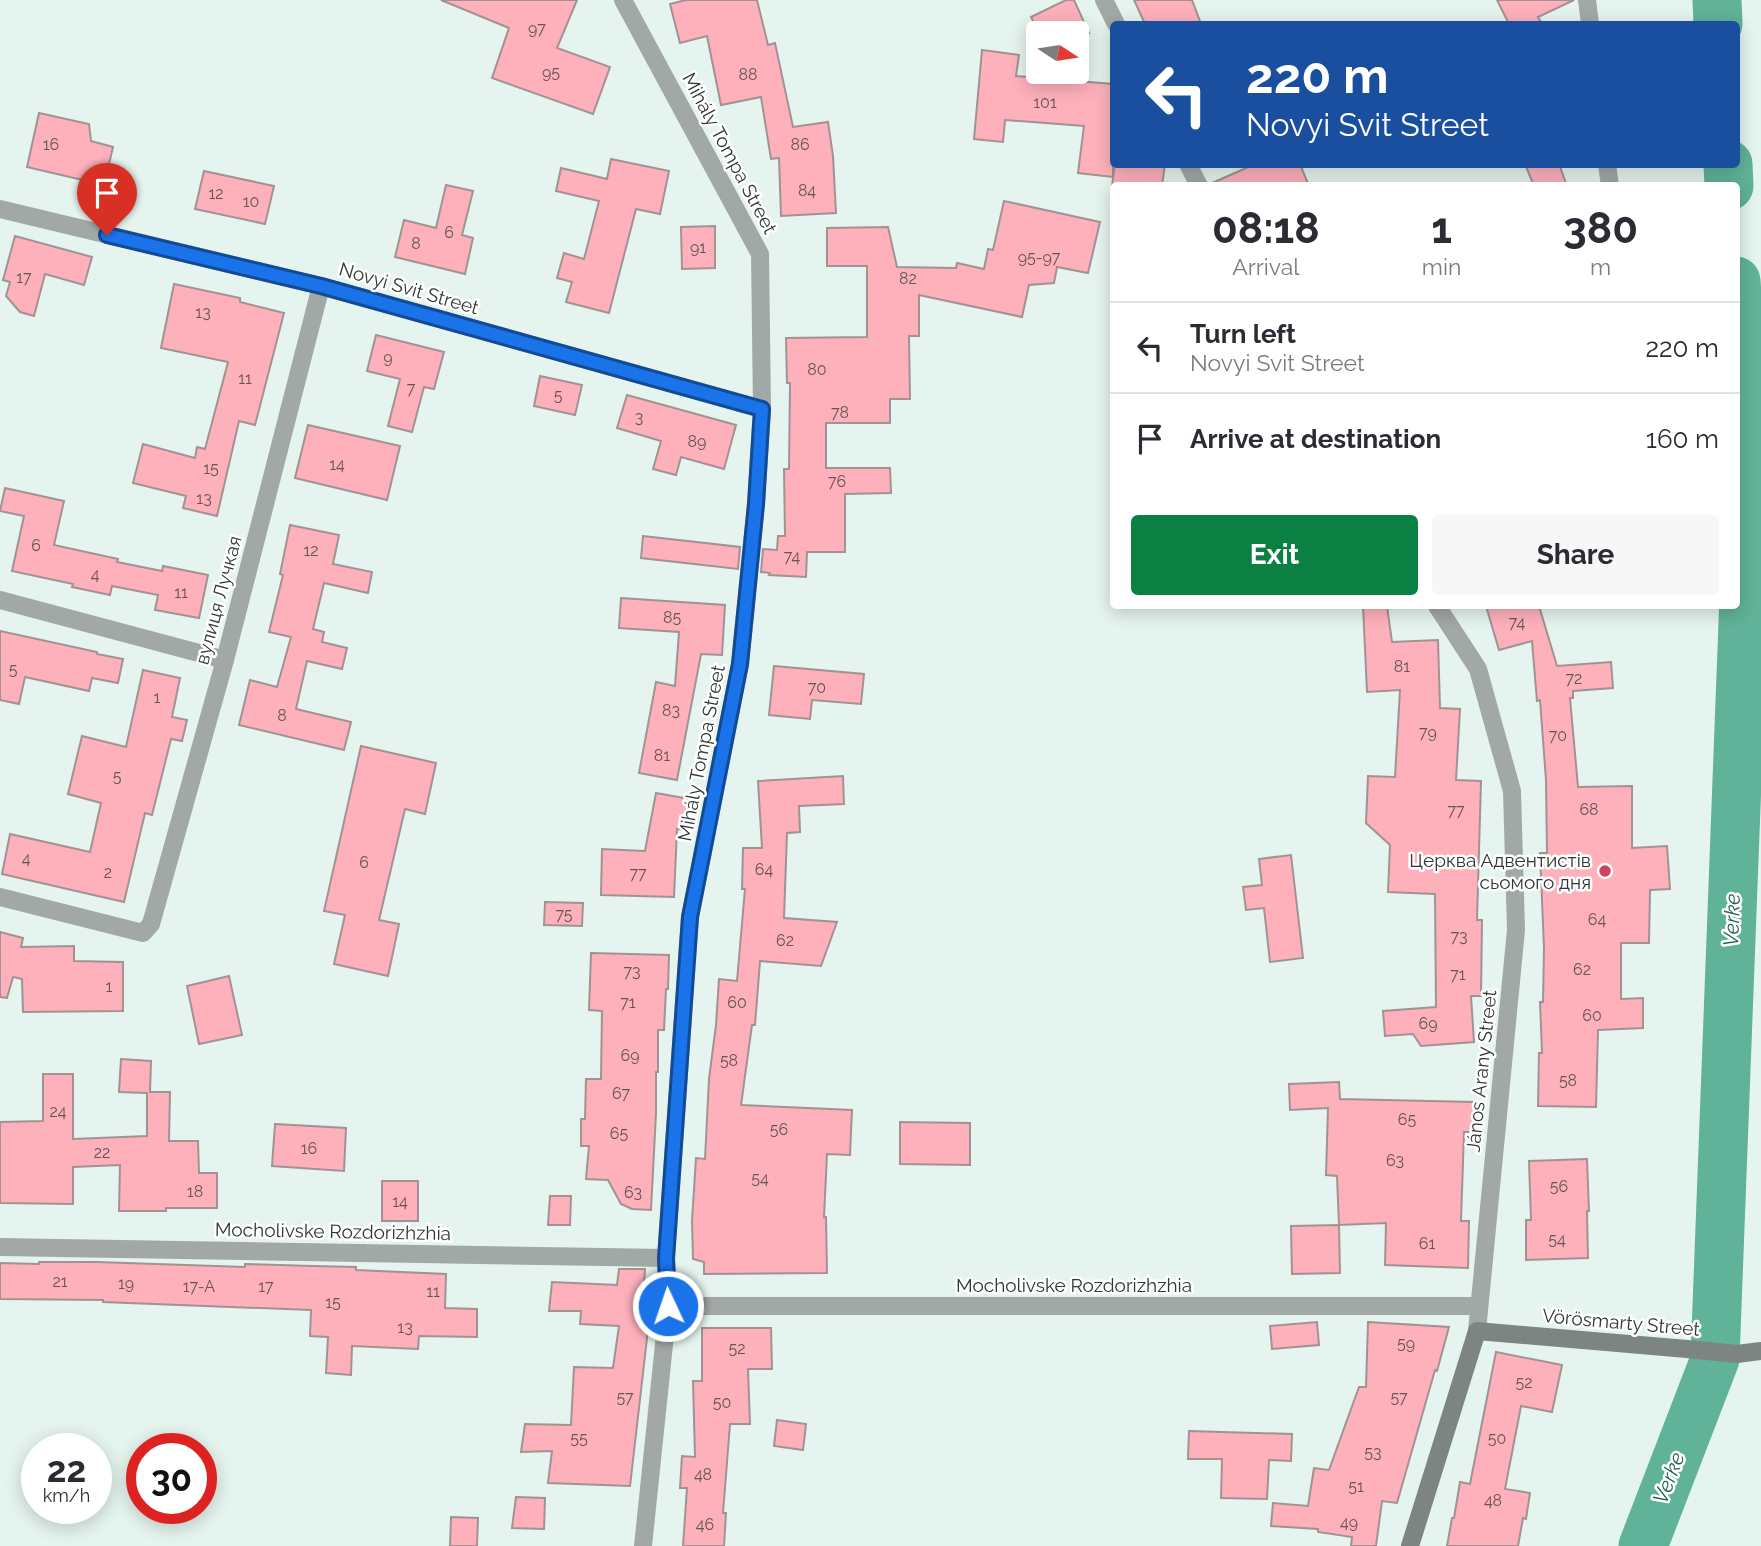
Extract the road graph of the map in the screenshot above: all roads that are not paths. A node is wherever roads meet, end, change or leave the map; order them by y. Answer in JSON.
{"nodes":[{"id":1,"x":623,"y":0,"type":"edge"},
{"id":2,"x":1104,"y":0,"type":"edge"},
{"id":3,"x":1587,"y":0,"type":"edge"},
{"id":4,"x":1114,"y":21,"type":"edge"},
{"id":5,"x":1590,"y":21,"type":"edge"},
{"id":6,"x":0,"y":209,"type":"edge"},
{"id":7,"x":321,"y":286,"type":"junction"},
{"id":8,"x":762,"y":409,"type":"junction"},
{"id":9,"x":0,"y":600,"type":"edge"},
{"id":10,"x":1439,"y":609,"type":"edge"},
{"id":11,"x":225,"y":660,"type":"junction"},
{"id":12,"x":0,"y":897,"type":"edge"},
{"id":13,"x":0,"y":1247,"type":"edge"},
{"id":14,"x":666,"y":1258,"type":"junction"},
{"id":15,"x":668,"y":1306,"type":"junction"},
{"id":16,"x":1479,"y":1306,"type":"junction"},
{"id":17,"x":1477,"y":1331,"type":"junction"},
{"id":18,"x":1761,"y":1351,"type":"edge"},
{"id":19,"x":643,"y":1546,"type":"edge"},
{"id":20,"x":1410,"y":1546,"type":"edge"}],
"edges":[{"from":1,"to":8,"type":"street","name":"Mihály Tompa Street"},
{"from":2,"to":4,"type":"street"},
{"from":3,"to":5,"type":"street"},
{"from":6,"to":7,"type":"street","name":"Novyi Svit Street"},
{"from":7,"to":8,"type":"street","name":"Novyi Svit Street"},
{"from":7,"to":11,"type":"street","name":"вулиця Лучкая"},
{"from":8,"to":14,"type":"street","name":"Mihály Tompa Street"},
{"from":9,"to":11,"type":"street"},
{"from":10,"to":16,"type":"street","name":"János Arany Street"},
{"from":11,"to":12,"type":"street","name":"вулиця Лучкая"},
{"from":13,"to":14,"type":"street","name":"Mocholivske Rozdorizhzhia"},
{"from":14,"to":15,"type":"street","name":"Mihály Tompa Street"},
{"from":15,"to":16,"type":"street","name":"Mocholivske Rozdorizhzhia"},
{"from":15,"to":19,"type":"street","name":"Mihály Tompa Street"},
{"from":16,"to":17,"type":"street","name":"János Arany Street"},
{"from":17,"to":18,"type":"street","name":"Vörösmarty Street"},
{"from":17,"to":20,"type":"street","name":"János Arany Street"}]}
